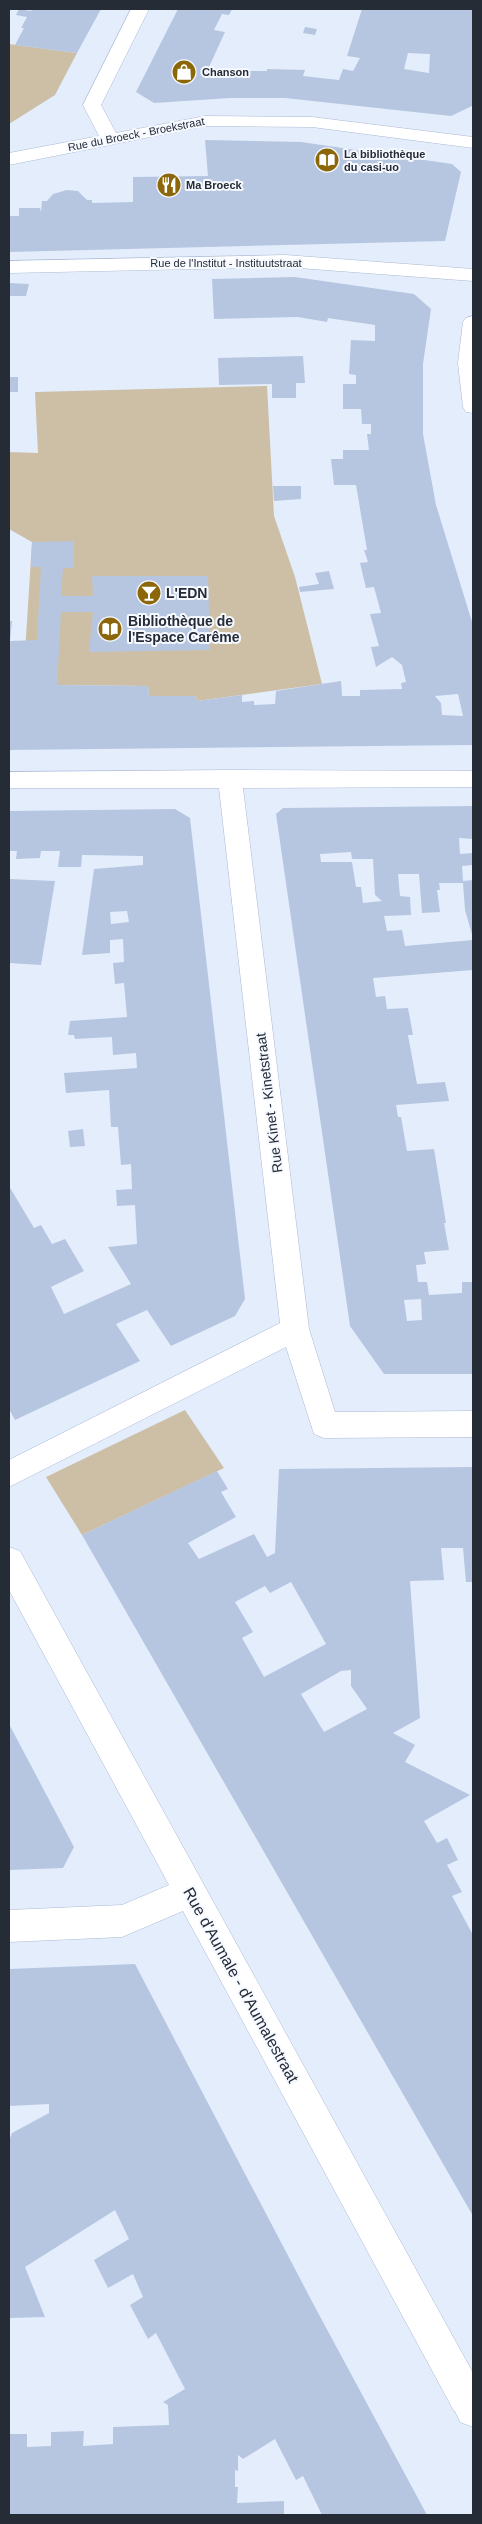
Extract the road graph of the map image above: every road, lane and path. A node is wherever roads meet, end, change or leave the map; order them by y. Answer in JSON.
{"nodes":[{"id":1,"x":140,"y":9,"type":"edge"},
{"id":2,"x":109,"y":138,"type":"junction"},
{"id":3,"x":473,"y":143,"type":"edge"},
{"id":4,"x":9,"y":159,"type":"edge"},
{"id":5,"x":9,"y":267,"type":"edge"},
{"id":6,"x":473,"y":275,"type":"edge"},
{"id":7,"x":473,"y":322,"type":"edge"},
{"id":8,"x":473,"y":407,"type":"edge"},
{"id":9,"x":230,"y":778,"type":"junction"},
{"id":10,"x":473,"y":779,"type":"edge"},
{"id":11,"x":9,"y":780,"type":"edge"},
{"id":12,"x":296,"y":1330,"type":"junction"},
{"id":13,"x":473,"y":1424,"type":"edge"},
{"id":14,"x":9,"y":1474,"type":"edge"},
{"id":15,"x":9,"y":1561,"type":"edge"},
{"id":16,"x":190,"y":1892,"type":"junction"},
{"id":17,"x":9,"y":1926,"type":"edge"},
{"id":18,"x":471,"y":2401,"type":"edge"}],
"edges":[{"from":1,"to":2,"type":"street"},
{"from":2,"to":3,"type":"street","name":"Rue du Broeck - Broekstraat"},
{"from":2,"to":4,"type":"street","name":"Rue du Broeck - Broekstraat"},
{"from":5,"to":6,"type":"street","name":"Rue de l'Institut - Instituutstraat"},
{"from":7,"to":8,"type":"street"},
{"from":9,"to":10,"type":"street"},
{"from":9,"to":11,"type":"street"},
{"from":9,"to":12,"type":"street","name":"Rue Kinet - Kinetstraat"},
{"from":12,"to":13,"type":"street","name":"Rue Kinet - Kinetstraat"},
{"from":12,"to":14,"type":"street"},
{"from":15,"to":16,"type":"street","name":"Rue d'Aumale - d'Aumalestraat"},
{"from":16,"to":17,"type":"street"},
{"from":16,"to":18,"type":"street","name":"Rue d'Aumale - d'Aumalestraat"}]}
